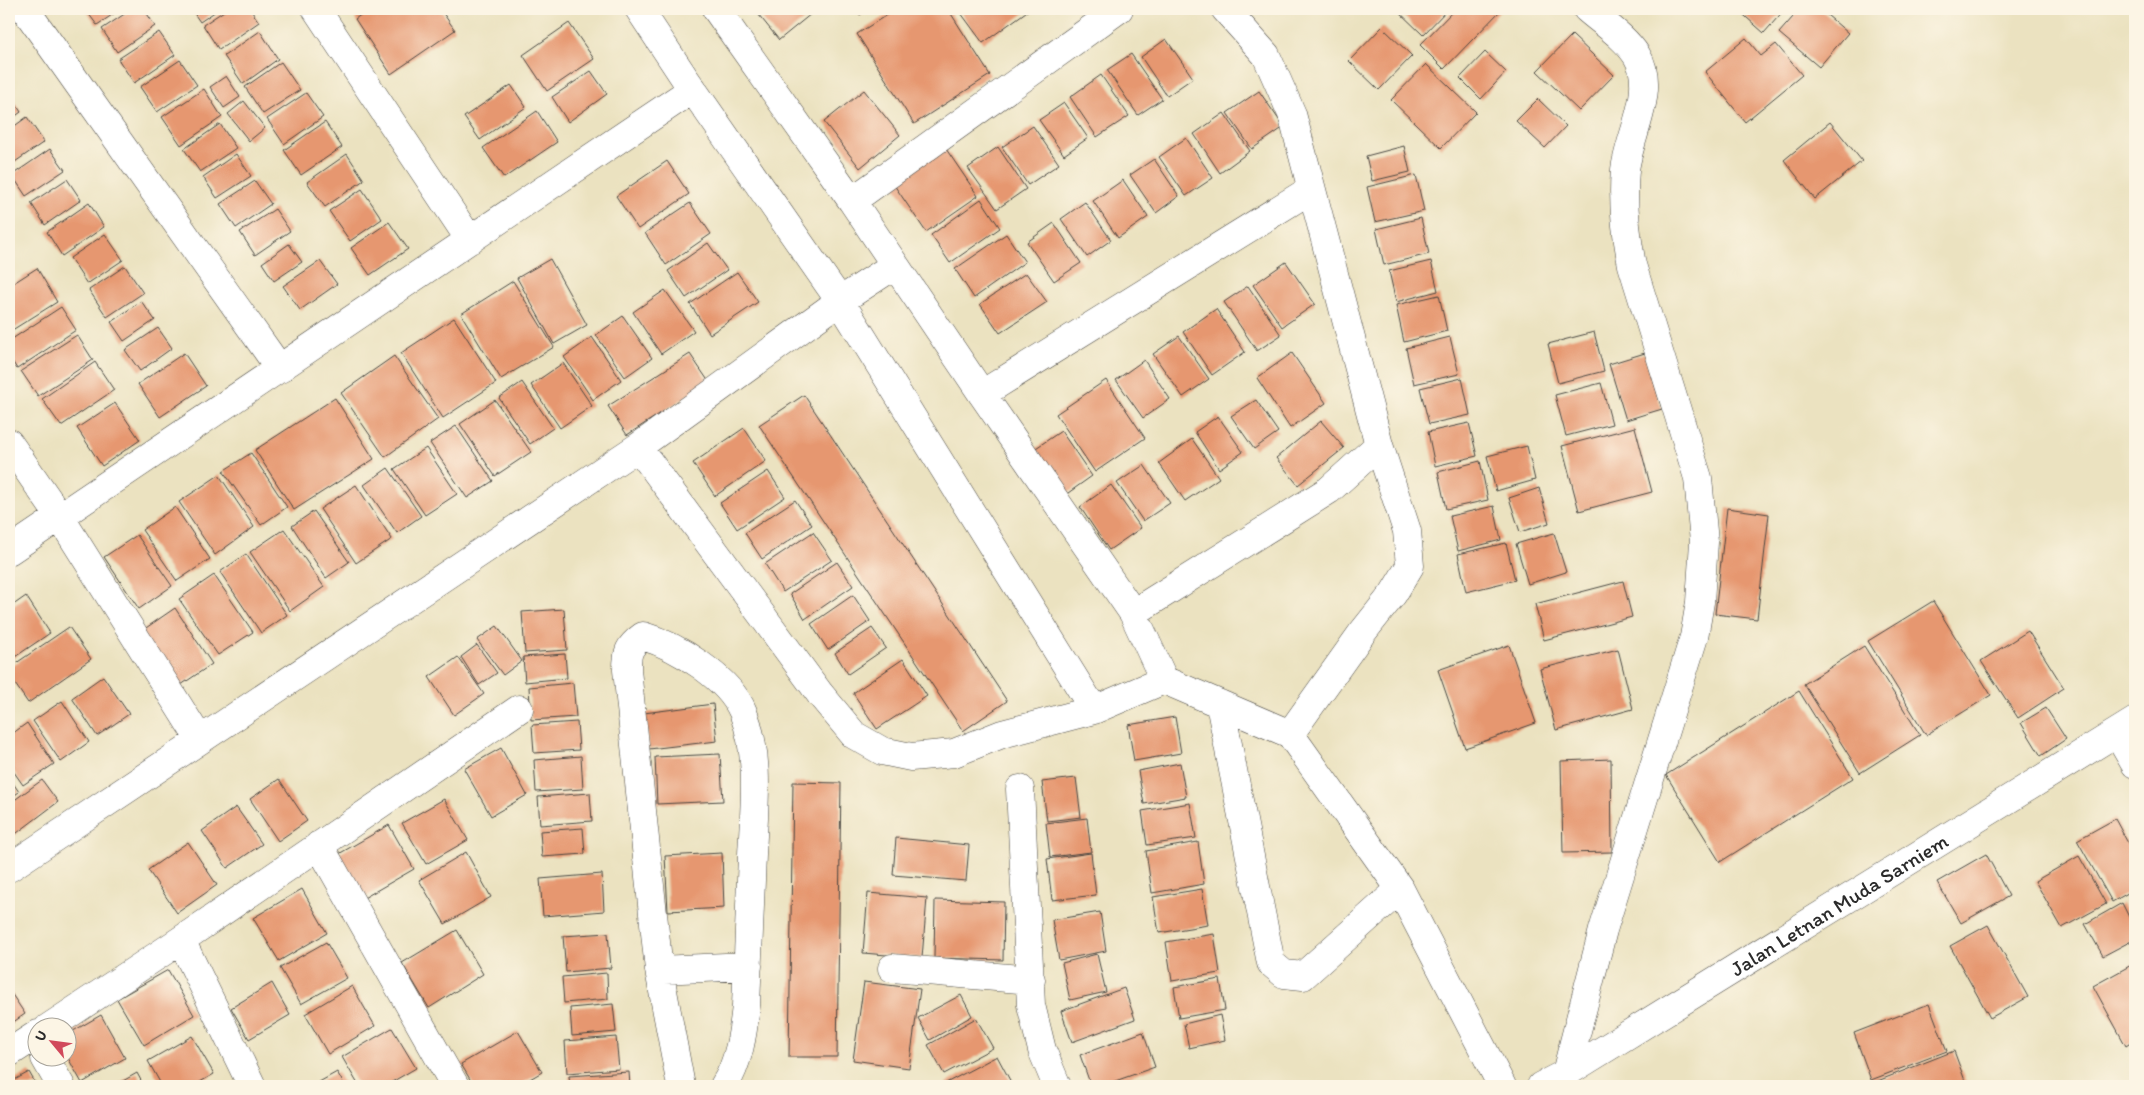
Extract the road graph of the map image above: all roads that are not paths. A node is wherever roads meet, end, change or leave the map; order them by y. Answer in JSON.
{"nodes":[{"id":1,"x":25,"y":9,"type":"edge"},
{"id":2,"x":316,"y":9,"type":"edge"},
{"id":3,"x":639,"y":9,"type":"edge"},
{"id":4,"x":716,"y":9,"type":"edge"},
{"id":5,"x":1120,"y":9,"type":"edge"},
{"id":6,"x":1225,"y":9,"type":"edge"},
{"id":7,"x":1587,"y":9,"type":"edge"},
{"id":8,"x":693,"y":89,"type":"junction"},
{"id":9,"x":1310,"y":190,"type":"junction"},
{"id":10,"x":852,"y":201,"type":"junction"},
{"id":11,"x":470,"y":240,"type":"junction"},
{"id":12,"x":895,"y":265,"type":"junction"},
{"id":13,"x":840,"y":301,"type":"junction"},
{"id":14,"x":280,"y":369,"type":"junction"},
{"id":15,"x":982,"y":394,"type":"junction"},
{"id":16,"x":9,"y":443,"type":"edge"},
{"id":17,"x":1379,"y":445,"type":"junction"},
{"id":18,"x":638,"y":447,"type":"junction"},
{"id":19,"x":60,"y":517,"type":"junction"},
{"id":20,"x":9,"y":552,"type":"edge"},
{"id":21,"x":1133,"y":613,"type":"junction"},
{"id":22,"x":1164,"y":680,"type":"junction"},
{"id":23,"x":1220,"y":704,"type":"junction"},
{"id":24,"x":519,"y":709,"type":"dead end"},
{"id":25,"x":1094,"y":710,"type":"junction"},
{"id":26,"x":2126,"y":727,"type":"edge"},
{"id":27,"x":1290,"y":734,"type":"junction"},
{"id":28,"x":200,"y":740,"type":"junction"},
{"id":29,"x":2135,"y":764,"type":"edge"},
{"id":30,"x":1020,"y":789,"type":"dead end"},
{"id":31,"x":319,"y":845,"type":"junction"},
{"id":32,"x":9,"y":868,"type":"edge"},
{"id":33,"x":1400,"y":889,"type":"junction"},
{"id":34,"x":181,"y":940,"type":"junction"},
{"id":35,"x":748,"y":966,"type":"junction"},
{"id":36,"x":892,"y":968,"type":"dead end"},
{"id":37,"x":659,"y":970,"type":"junction"},
{"id":38,"x":1031,"y":980,"type":"junction"},
{"id":39,"x":71,"y":1018,"type":"edge"},
{"id":40,"x":28,"y":1045,"type":"edge"},
{"id":41,"x":9,"y":1053,"type":"edge"},
{"id":42,"x":53,"y":1068,"type":"edge"},
{"id":43,"x":1566,"y":1073,"type":"junction"},
{"id":44,"x":61,"y":1086,"type":"edge"},
{"id":45,"x":252,"y":1086,"type":"edge"},
{"id":46,"x":455,"y":1086,"type":"edge"},
{"id":47,"x":681,"y":1086,"type":"edge"},
{"id":48,"x":724,"y":1086,"type":"edge"},
{"id":49,"x":1057,"y":1086,"type":"edge"},
{"id":50,"x":1502,"y":1086,"type":"edge"},
{"id":51,"x":1541,"y":1086,"type":"edge"}],
"edges":[{"from":1,"to":14,"type":"street"},
{"from":2,"to":11,"type":"street"},
{"from":3,"to":8,"type":"street"},
{"from":4,"to":10,"type":"street"},
{"from":5,"to":10,"type":"street"},
{"from":6,"to":9,"type":"street"},
{"from":7,"to":43,"type":"street"},
{"from":8,"to":11,"type":"street"},
{"from":8,"to":13,"type":"street"},
{"from":9,"to":15,"type":"street"},
{"from":9,"to":17,"type":"street"},
{"from":10,"to":12,"type":"street"},
{"from":11,"to":14,"type":"street"},
{"from":12,"to":13,"type":"street"},
{"from":12,"to":15,"type":"street"},
{"from":13,"to":18,"type":"street"},
{"from":13,"to":25,"type":"street"},
{"from":14,"to":19,"type":"street"},
{"from":15,"to":21,"type":"street"},
{"from":16,"to":19,"type":"street"},
{"from":17,"to":21,"type":"street"},
{"from":17,"to":27,"type":"street"},
{"from":18,"to":25,"type":"street"},
{"from":18,"to":28,"type":"street"},
{"from":19,"to":20,"type":"street"},
{"from":19,"to":28,"type":"street"},
{"from":21,"to":22,"type":"street"},
{"from":22,"to":23,"type":"street"},
{"from":22,"to":25,"type":"street"},
{"from":23,"to":27,"type":"street"},
{"from":23,"to":33,"type":"street"},
{"from":24,"to":31,"type":"street"},
{"from":26,"to":29,"type":"street"},
{"from":26,"to":43,"type":"street","name":"Jalan Letnan Muda Sarniem"},
{"from":27,"to":33,"type":"street"},
{"from":28,"to":32,"type":"street"},
{"from":30,"to":38,"type":"street"},
{"from":31,"to":34,"type":"street"},
{"from":31,"to":46,"type":"street"},
{"from":33,"to":50,"type":"street"},
{"from":34,"to":39,"type":"street"},
{"from":34,"to":45,"type":"street"},
{"from":35,"to":37,"type":"street"},
{"from":35,"to":37,"type":"street"},
{"from":35,"to":48,"type":"street"},
{"from":36,"to":38,"type":"street"},
{"from":37,"to":47,"type":"street"},
{"from":38,"to":49,"type":"street"},
{"from":40,"to":41,"type":"street"},
{"from":42,"to":44,"type":"street"},
{"from":43,"to":51,"type":"street","name":"Jalan Letnan Muda Sarniem"}]}
